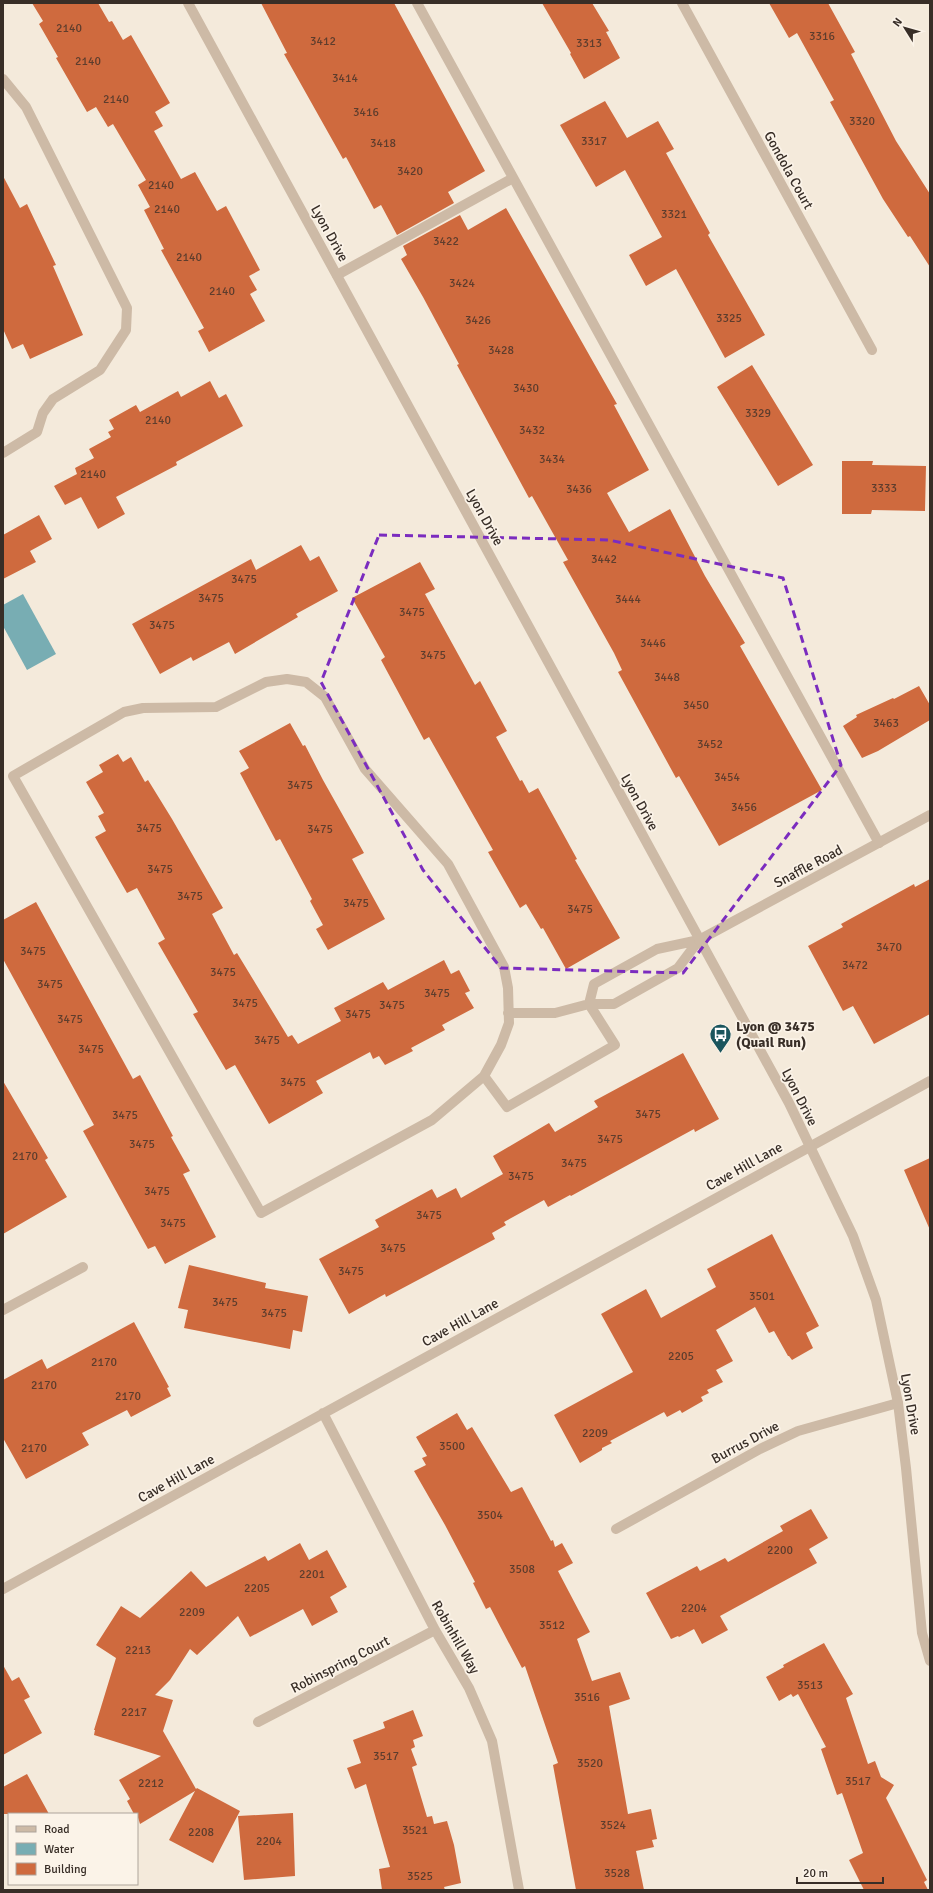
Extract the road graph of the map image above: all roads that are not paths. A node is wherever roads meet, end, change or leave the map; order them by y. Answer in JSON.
{"nodes":[{"id":1,"x":188,"y":3,"type":"edge"},
{"id":2,"x":417,"y":3,"type":"edge"},
{"id":3,"x":682,"y":3,"type":"edge"},
{"id":4,"x":3,"y":79,"type":"edge"},
{"id":5,"x":513,"y":178,"type":"junction"},
{"id":6,"x":337,"y":275,"type":"junction"},
{"id":7,"x":872,"y":350,"type":"dead end"},
{"id":8,"x":3,"y":453,"type":"edge"},
{"id":9,"x":930,"y":815,"type":"edge"},
{"id":10,"x":879,"y":843,"type":"junction"},
{"id":11,"x":700,"y":940,"type":"junction"},
{"id":12,"x":589,"y":1004,"type":"junction"},
{"id":13,"x":508,"y":1013,"type":"junction"},
{"id":14,"x":484,"y":1076,"type":"junction"},
{"id":15,"x":930,"y":1080,"type":"edge"},
{"id":16,"x":810,"y":1146,"type":"junction"},
{"id":17,"x":83,"y":1267,"type":"dead end"},
{"id":18,"x":3,"y":1310,"type":"edge"},
{"id":19,"x":898,"y":1403,"type":"junction"},
{"id":20,"x":323,"y":1413,"type":"junction"},
{"id":21,"x":616,"y":1529,"type":"dead end"},
{"id":22,"x":3,"y":1589,"type":"edge"},
{"id":23,"x":435,"y":1630,"type":"junction"},
{"id":24,"x":930,"y":1661,"type":"edge"},
{"id":25,"x":258,"y":1722,"type":"dead end"},
{"id":26,"x":519,"y":1890,"type":"edge"}],
"edges":[{"from":1,"to":6,"type":"street","name":"Lyon Drive"},
{"from":2,"to":5,"type":"street"},
{"from":3,"to":7,"type":"street","name":"Gondola Court"},
{"from":4,"to":8,"type":"street"},
{"from":5,"to":6,"type":"street"},
{"from":5,"to":10,"type":"street"},
{"from":6,"to":11,"type":"street","name":"Lyon Drive"},
{"from":9,"to":10,"type":"street","name":"Snaffle Road"},
{"from":10,"to":11,"type":"street","name":"Snaffle Road"},
{"from":11,"to":12,"type":"street"},
{"from":11,"to":12,"type":"street"},
{"from":11,"to":16,"type":"street","name":"Lyon Drive"},
{"from":12,"to":13,"type":"street"},
{"from":12,"to":14,"type":"street"},
{"from":13,"to":14,"type":"street"},
{"from":13,"to":14,"type":"street"},
{"from":15,"to":16,"type":"street","name":"Cave Hill Lane"},
{"from":16,"to":19,"type":"street","name":"Lyon Drive"},
{"from":16,"to":20,"type":"street","name":"Cave Hill Lane"},
{"from":17,"to":18,"type":"street"},
{"from":19,"to":21,"type":"street","name":"Burrus Drive"},
{"from":19,"to":24,"type":"street","name":"Lyon Drive"},
{"from":20,"to":22,"type":"street","name":"Cave Hill Lane"},
{"from":20,"to":23,"type":"street","name":"Robinhill Way"},
{"from":23,"to":25,"type":"street","name":"Robinspring Court"},
{"from":23,"to":26,"type":"street","name":"Robinhill Way"}]}
